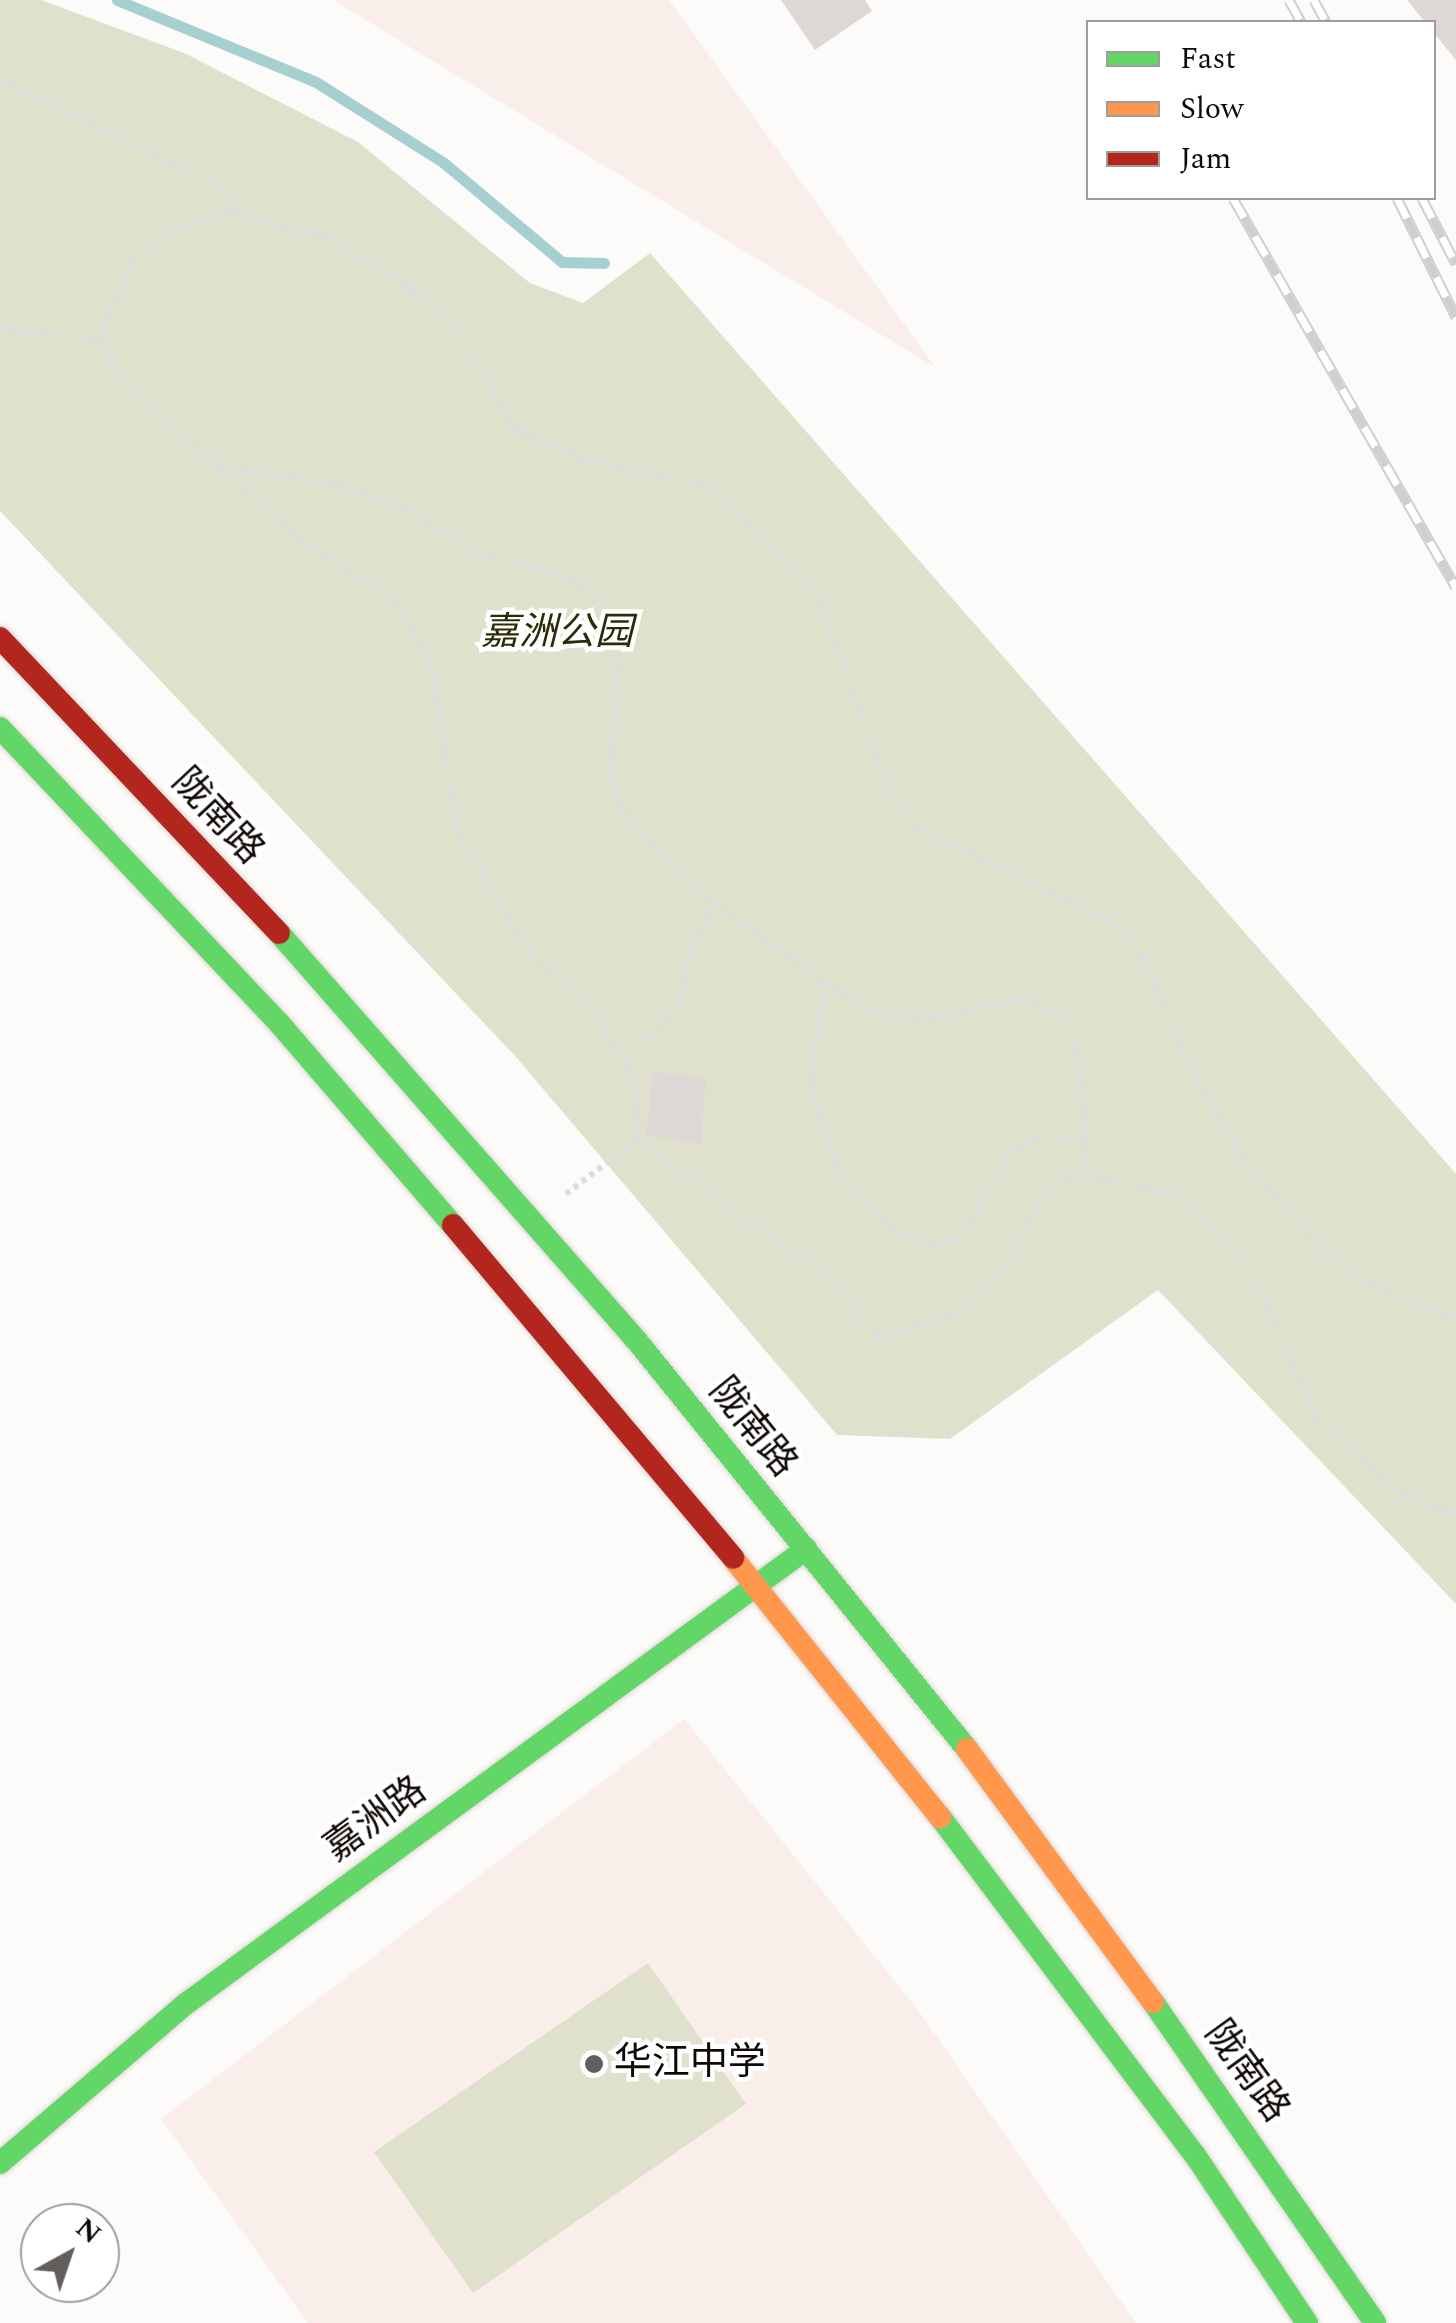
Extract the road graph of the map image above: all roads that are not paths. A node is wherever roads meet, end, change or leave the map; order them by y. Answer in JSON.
{"nodes":[{"id":1,"x":0,"y":638,"type":"edge"},
{"id":2,"x":0,"y":728,"type":"edge"},
{"id":3,"x":806,"y":1549,"type":"junction"},
{"id":4,"x":755,"y":1586,"type":"junction"},
{"id":5,"x":0,"y":2163,"type":"edge"},
{"id":6,"x":1308,"y":2323,"type":"edge"},
{"id":7,"x":1375,"y":2323,"type":"edge"}],
"edges":[{"from":1,"to":3,"type":"main road","name":"陇南路"},
{"from":2,"to":4,"type":"main road"},
{"from":3,"to":4,"type":"main road","name":"嘉洲路"},
{"from":3,"to":7,"type":"main road","name":"陇南路"},
{"from":4,"to":5,"type":"main road","name":"嘉洲路"},
{"from":4,"to":6,"type":"main road"}]}
